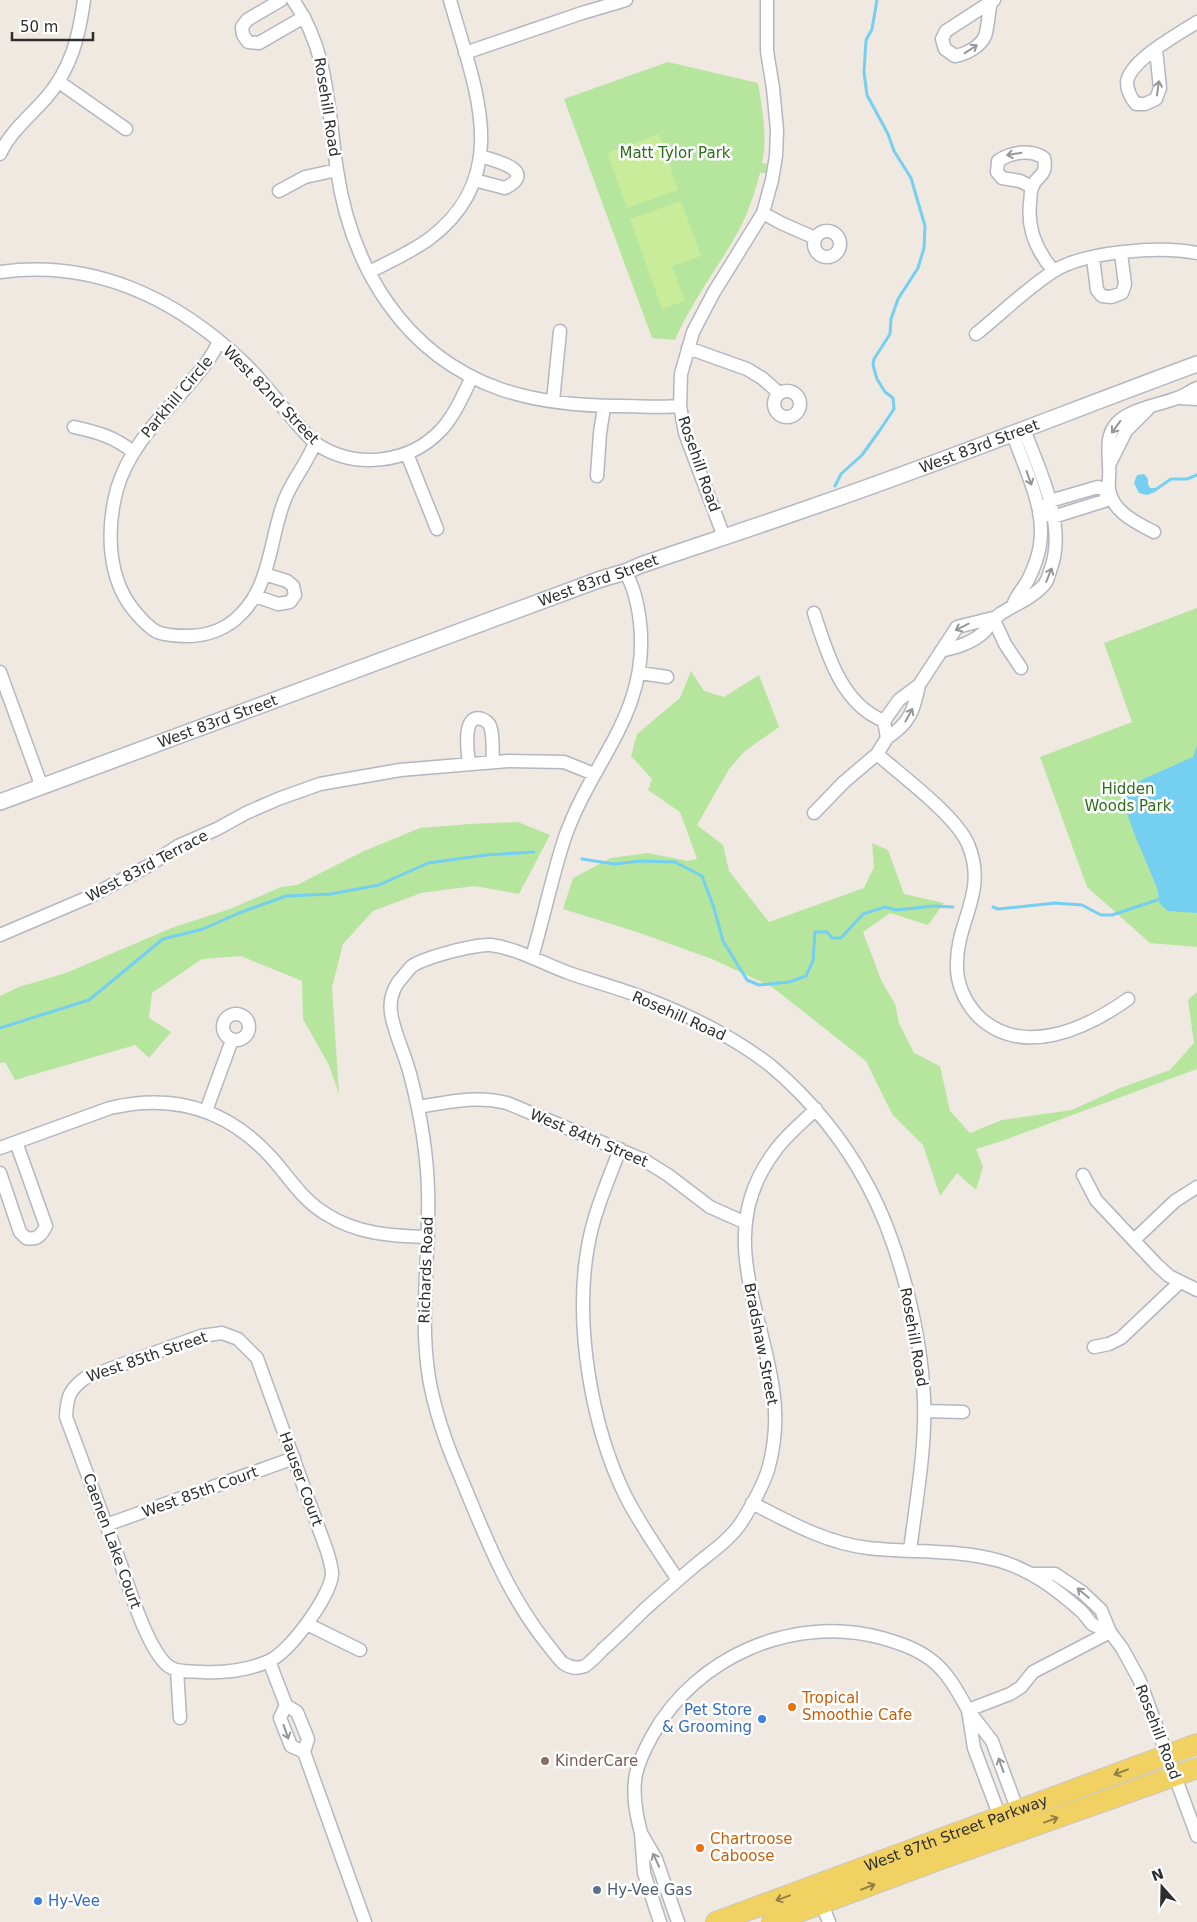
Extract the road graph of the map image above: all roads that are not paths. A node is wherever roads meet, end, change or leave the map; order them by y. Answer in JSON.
{"nodes":[{"id":1,"x":84,"y":0,"type":"edge"},
{"id":2,"x":281,"y":0,"type":"edge"},
{"id":3,"x":293,"y":0,"type":"edge"},
{"id":4,"x":450,"y":0,"type":"edge"},
{"id":5,"x":626,"y":0,"type":"edge"},
{"id":6,"x":766,"y":0,"type":"edge"},
{"id":7,"x":304,"y":17,"type":"junction"},
{"id":8,"x":1197,"y":22,"type":"edge"},
{"id":9,"x":1156,"y":50,"type":"dead end"},
{"id":10,"x":465,"y":53,"type":"junction"},
{"id":11,"x":59,"y":82,"type":"junction"},
{"id":12,"x":126,"y":129,"type":"dead end"},
{"id":13,"x":0,"y":154,"type":"edge"},
{"id":14,"x":480,"y":156,"type":"junction"},
{"id":15,"x":337,"y":170,"type":"junction"},
{"id":16,"x":474,"y":180,"type":"junction"},
{"id":17,"x":1032,"y":187,"type":"dead end"},
{"id":18,"x":279,"y":191,"type":"dead end"},
{"id":19,"x":762,"y":213,"type":"junction"},
{"id":20,"x":815,"y":238,"type":"dead end"},
{"id":21,"x":1197,"y":253,"type":"edge"},
{"id":22,"x":1121,"y":254,"type":"junction"},
{"id":23,"x":1093,"y":258,"type":"junction"},
{"id":24,"x":1054,"y":271,"type":"junction"},
{"id":25,"x":0,"y":272,"type":"edge"},
{"id":26,"x":368,"y":272,"type":"junction"},
{"id":27,"x":560,"y":330,"type":"dead end"},
{"id":28,"x":976,"y":334,"type":"dead end"},
{"id":29,"x":219,"y":341,"type":"junction"},
{"id":30,"x":688,"y":348,"type":"junction"},
{"id":31,"x":1197,"y":364,"type":"edge"},
{"id":32,"x":472,"y":377,"type":"junction"},
{"id":33,"x":1197,"y":388,"type":"edge"},
{"id":34,"x":779,"y":394,"type":"dead end"},
{"id":35,"x":1179,"y":398,"type":"junction"},
{"id":36,"x":1197,"y":399,"type":"edge"},
{"id":37,"x":553,"y":401,"type":"junction"},
{"id":38,"x":680,"y":406,"type":"junction"},
{"id":39,"x":604,"y":407,"type":"junction"},
{"id":40,"x":74,"y":427,"type":"dead end"},
{"id":41,"x":1017,"y":432,"type":"junction"},
{"id":42,"x":315,"y":443,"type":"junction"},
{"id":43,"x":133,"y":452,"type":"junction"},
{"id":44,"x":407,"y":454,"type":"junction"},
{"id":45,"x":598,"y":476,"type":"dead end"},
{"id":46,"x":1109,"y":490,"type":"junction"},
{"id":47,"x":1050,"y":501,"type":"junction"},
{"id":48,"x":1040,"y":512,"type":"junction"},
{"id":49,"x":1053,"y":517,"type":"junction"},
{"id":50,"x":436,"y":529,"type":"dead end"},
{"id":51,"x":1154,"y":532,"type":"dead end"},
{"id":52,"x":724,"y":537,"type":"junction"},
{"id":53,"x":625,"y":572,"type":"junction"},
{"id":54,"x":264,"y":574,"type":"junction"},
{"id":55,"x":255,"y":596,"type":"junction"},
{"id":56,"x":1013,"y":605,"type":"junction"},
{"id":57,"x":814,"y":614,"type":"dead end"},
{"id":58,"x":993,"y":618,"type":"junction"},
{"id":59,"x":941,"y":651,"type":"junction"},
{"id":60,"x":1021,"y":668,"type":"dead end"},
{"id":61,"x":0,"y":672,"type":"edge"},
{"id":62,"x":640,"y":672,"type":"junction"},
{"id":63,"x":667,"y":677,"type":"dead end"},
{"id":64,"x":919,"y":685,"type":"junction"},
{"id":65,"x":884,"y":721,"type":"junction"},
{"id":66,"x":887,"y":738,"type":"junction"},
{"id":67,"x":876,"y":754,"type":"junction"},
{"id":68,"x":493,"y":762,"type":"junction"},
{"id":69,"x":469,"y":764,"type":"junction"},
{"id":70,"x":594,"y":774,"type":"junction"},
{"id":71,"x":39,"y":788,"type":"junction"},
{"id":72,"x":0,"y":802,"type":"edge"},
{"id":73,"x":814,"y":813,"type":"dead end"},
{"id":74,"x":0,"y":935,"type":"edge"},
{"id":75,"x":532,"y":957,"type":"junction"},
{"id":76,"x":1128,"y":999,"type":"dead end"},
{"id":77,"x":232,"y":1040,"type":"dead end"},
{"id":78,"x":418,"y":1107,"type":"junction"},
{"id":79,"x":816,"y":1109,"type":"junction"},
{"id":80,"x":206,"y":1112,"type":"junction"},
{"id":81,"x":16,"y":1142,"type":"junction"},
{"id":82,"x":0,"y":1148,"type":"edge"},
{"id":83,"x":620,"y":1149,"type":"junction"},
{"id":84,"x":0,"y":1173,"type":"edge"},
{"id":85,"x":1083,"y":1175,"type":"dead end"},
{"id":86,"x":1197,"y":1187,"type":"edge"},
{"id":87,"x":746,"y":1224,"type":"junction"},
{"id":88,"x":428,"y":1237,"type":"junction"},
{"id":89,"x":1134,"y":1240,"type":"junction"},
{"id":90,"x":1180,"y":1282,"type":"junction"},
{"id":91,"x":1197,"y":1290,"type":"edge"},
{"id":92,"x":238,"y":1339,"type":"joint"},
{"id":93,"x":1094,"y":1347,"type":"dead end"},
{"id":94,"x":67,"y":1402,"type":"joint"},
{"id":95,"x":924,"y":1411,"type":"junction"},
{"id":96,"x":963,"y":1412,"type":"dead end"},
{"id":97,"x":294,"y":1458,"type":"junction"},
{"id":98,"x":752,"y":1503,"type":"junction"},
{"id":99,"x":106,"y":1525,"type":"junction"},
{"id":100,"x":910,"y":1551,"type":"junction"},
{"id":101,"x":678,"y":1580,"type":"junction"},
{"id":102,"x":307,"y":1624,"type":"junction"},
{"id":103,"x":1110,"y":1632,"type":"junction"},
{"id":104,"x":360,"y":1650,"type":"dead end"},
{"id":105,"x":270,"y":1661,"type":"junction"},
{"id":106,"x":575,"y":1668,"type":"joint"},
{"id":107,"x":177,"y":1670,"type":"junction"},
{"id":108,"x":286,"y":1705,"type":"junction"},
{"id":109,"x":968,"y":1710,"type":"junction"},
{"id":110,"x":180,"y":1718,"type":"dead end"},
{"id":111,"x":1197,"y":1744,"type":"edge"},
{"id":112,"x":304,"y":1752,"type":"junction"},
{"id":113,"x":1166,"y":1755,"type":"junction"},
{"id":114,"x":1197,"y":1768,"type":"edge"},
{"id":115,"x":1174,"y":1776,"type":"junction"},
{"id":116,"x":1009,"y":1814,"type":"junction"},
{"id":117,"x":641,"y":1834,"type":"junction"},
{"id":118,"x":1197,"y":1836,"type":"edge"},
{"id":119,"x":944,"y":1858,"type":"junction"},
{"id":120,"x":822,"y":1904,"type":"edge"},
{"id":121,"x":365,"y":1922,"type":"edge"},
{"id":122,"x":660,"y":1922,"type":"edge"},
{"id":123,"x":678,"y":1922,"type":"edge"},
{"id":124,"x":716,"y":1922,"type":"edge"},
{"id":125,"x":772,"y":1922,"type":"edge"}],
"edges":[{"from":1,"to":11,"type":"street"},
{"from":2,"to":7,"type":"street"},
{"from":3,"to":7,"type":"street","name":"Rosehill Road"},
{"from":4,"to":10,"type":"street"},
{"from":5,"to":10,"type":"street"},
{"from":6,"to":19,"type":"street"},
{"from":7,"to":15,"type":"street","name":"Rosehill Road"},
{"from":8,"to":9,"type":"street"},
{"from":10,"to":14,"type":"street"},
{"from":11,"to":12,"type":"street"},
{"from":11,"to":13,"type":"street"},
{"from":14,"to":16,"type":"street"},
{"from":14,"to":16,"type":"street"},
{"from":15,"to":18,"type":"street","name":"Rosehill Road"},
{"from":15,"to":26,"type":"street","name":"Rosehill Road"},
{"from":16,"to":26,"type":"street"},
{"from":17,"to":24,"type":"street"},
{"from":19,"to":20,"type":"street"},
{"from":19,"to":30,"type":"street"},
{"from":21,"to":22,"type":"street"},
{"from":22,"to":23,"type":"street"},
{"from":22,"to":23,"type":"street"},
{"from":23,"to":24,"type":"street"},
{"from":24,"to":28,"type":"street"},
{"from":25,"to":29,"type":"street","name":"West 82nd Street"},
{"from":26,"to":32,"type":"street","name":"Rosehill Road"},
{"from":27,"to":37,"type":"street"},
{"from":29,"to":42,"type":"street","name":"West 82nd Street"},
{"from":29,"to":43,"type":"street","name":"Parkhill Circle"},
{"from":30,"to":34,"type":"street"},
{"from":30,"to":38,"type":"street"},
{"from":31,"to":41,"type":"street","name":"West 83rd Street"},
{"from":32,"to":37,"type":"street","name":"Rosehill Road"},
{"from":32,"to":44,"type":"street","name":"West 82nd Street"},
{"from":33,"to":35,"type":"street"},
{"from":35,"to":36,"type":"street"},
{"from":35,"to":46,"type":"street"},
{"from":37,"to":39,"type":"street","name":"Rosehill Road"},
{"from":38,"to":39,"type":"street","name":"Rosehill Road"},
{"from":38,"to":52,"type":"street","name":"Rosehill Road"},
{"from":39,"to":45,"type":"street"},
{"from":40,"to":43,"type":"street","name":"Parkhill Circle"},
{"from":41,"to":47,"type":"street"},
{"from":41,"to":48,"type":"street","one_way":true},
{"from":41,"to":52,"type":"street","name":"West 83rd Street"},
{"from":42,"to":44,"type":"street","name":"West 82nd Street"},
{"from":42,"to":54,"type":"street","name":"Parkhill Circle"},
{"from":43,"to":55,"type":"street","name":"Parkhill Circle"},
{"from":44,"to":50,"type":"street"},
{"from":46,"to":47,"type":"street"},
{"from":46,"to":49,"type":"street"},
{"from":46,"to":51,"type":"street"},
{"from":47,"to":48,"type":"street"},
{"from":47,"to":49,"type":"street"},
{"from":48,"to":49,"type":"street"},
{"from":48,"to":56,"type":"street"},
{"from":56,"to":49,"type":"street","one_way":true},
{"from":52,"to":53,"type":"street","name":"West 83rd Street"},
{"from":53,"to":62,"type":"street"},
{"from":53,"to":71,"type":"street","name":"West 83rd Street"},
{"from":54,"to":55,"type":"street","name":"Parkhill Circle"},
{"from":54,"to":55,"type":"street"},
{"from":56,"to":58,"type":"street"},
{"from":57,"to":65,"type":"street"},
{"from":58,"to":59,"type":"street"},
{"from":58,"to":59,"type":"street","one_way":true},
{"from":58,"to":60,"type":"street"},
{"from":59,"to":64,"type":"street"},
{"from":61,"to":71,"type":"street"},
{"from":62,"to":63,"type":"street"},
{"from":62,"to":70,"type":"street"},
{"from":64,"to":65,"type":"street"},
{"from":66,"to":64,"type":"street","one_way":true},
{"from":65,"to":66,"type":"street"},
{"from":66,"to":67,"type":"street"},
{"from":67,"to":73,"type":"street"},
{"from":67,"to":76,"type":"street"},
{"from":68,"to":69,"type":"street","name":"West 83rd Terrace"},
{"from":68,"to":69,"type":"street"},
{"from":68,"to":70,"type":"street","name":"West 83rd Terrace"},
{"from":69,"to":74,"type":"street","name":"West 83rd Terrace"},
{"from":70,"to":75,"type":"street"},
{"from":71,"to":72,"type":"street","name":"West 83rd Street"},
{"from":75,"to":78,"type":"street","name":"Richards Road"},
{"from":75,"to":79,"type":"street","name":"Rosehill Road"},
{"from":77,"to":80,"type":"street"},
{"from":78,"to":83,"type":"street","name":"West 84th Street"},
{"from":78,"to":88,"type":"street","name":"Richards Road"},
{"from":79,"to":87,"type":"street","name":"Bradshaw Street"},
{"from":79,"to":95,"type":"street","name":"Rosehill Road"},
{"from":80,"to":81,"type":"street"},
{"from":80,"to":88,"type":"street"},
{"from":81,"to":82,"type":"street"},
{"from":81,"to":84,"type":"street"},
{"from":83,"to":87,"type":"street","name":"West 84th Street"},
{"from":83,"to":101,"type":"street"},
{"from":85,"to":89,"type":"street"},
{"from":86,"to":89,"type":"street"},
{"from":87,"to":98,"type":"street","name":"Bradshaw Street"},
{"from":88,"to":106,"type":"street","name":"Richards Road"},
{"from":89,"to":90,"type":"street"},
{"from":90,"to":91,"type":"street"},
{"from":90,"to":93,"type":"street"},
{"from":92,"to":94,"type":"street","name":"West 85th Street"},
{"from":92,"to":97,"type":"street","name":"Hauser Court"},
{"from":94,"to":99,"type":"street","name":"Caenen Lake Court"},
{"from":95,"to":96,"type":"street"},
{"from":95,"to":100,"type":"street","name":"Rosehill Road"},
{"from":97,"to":99,"type":"street","name":"West 85th Court"},
{"from":97,"to":102,"type":"street","name":"Hauser Court"},
{"from":98,"to":100,"type":"street","name":"Rosehill Road"},
{"from":98,"to":101,"type":"street","name":"Bradshaw Street"},
{"from":99,"to":107,"type":"street","name":"Caenen Lake Court"},
{"from":100,"to":103,"type":"street","name":"Rosehill Road"},
{"from":101,"to":106,"type":"street","name":"Bradshaw Street"},
{"from":102,"to":104,"type":"street"},
{"from":102,"to":105,"type":"street","name":"Hauser Court"},
{"from":103,"to":109,"type":"street"},
{"from":103,"to":113,"type":"street","name":"Rosehill Road"},
{"from":105,"to":107,"type":"street"},
{"from":105,"to":108,"type":"street"},
{"from":107,"to":110,"type":"street"},
{"from":108,"to":112,"type":"street"},
{"from":108,"to":112,"type":"street","one_way":true},
{"from":109,"to":116,"type":"street"},
{"from":116,"to":109,"type":"street","one_way":true},
{"from":109,"to":117,"type":"street"},
{"from":111,"to":113,"type":"main road","name":"West 87th Street Parkway"},
{"from":112,"to":121,"type":"street"},
{"from":113,"to":115,"type":"street","name":"Rosehill Road"},
{"from":113,"to":116,"type":"main road","name":"West 87th Street Parkway","one_way":true},
{"from":114,"to":115,"type":"main road","name":"West 87th Street Parkway"},
{"from":115,"to":118,"type":"street","name":"Rosehill Road"},
{"from":119,"to":115,"type":"main road","name":"West 87th Street Parkway","one_way":true},
{"from":116,"to":119,"type":"main road"},
{"from":116,"to":120,"type":"main road","name":"West 87th Street Parkway"},
{"from":117,"to":122,"type":"street"},
{"from":123,"to":117,"type":"street","one_way":true},
{"from":120,"to":119,"type":"main road","name":"West 87th Street Parkway","one_way":true},
{"from":120,"to":124,"type":"main road","name":"West 87th Street Parkway","one_way":true},
{"from":120,"to":125,"type":"main road","name":"West 87th Street Parkway"}]}
